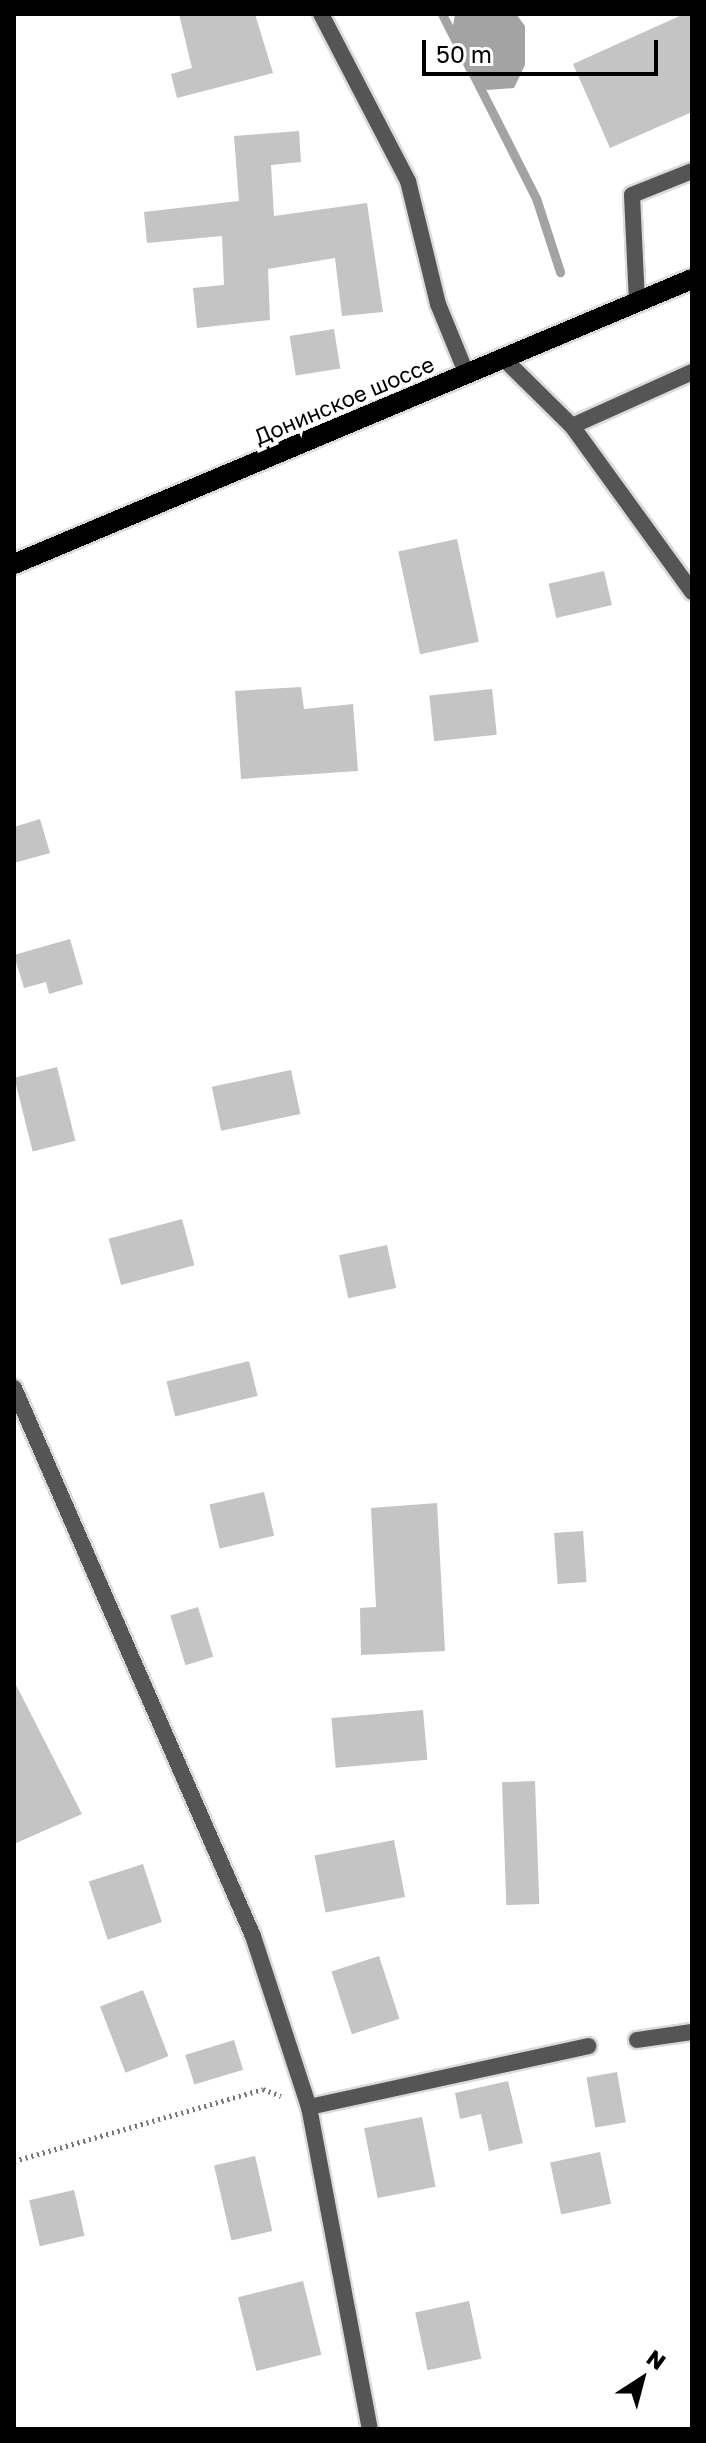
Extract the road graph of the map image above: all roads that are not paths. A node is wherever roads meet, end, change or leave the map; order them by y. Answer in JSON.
{"nodes":[{"id":1,"x":321,"y":14,"type":"edge"},
{"id":2,"x":692,"y":171,"type":"edge"},
{"id":3,"x":692,"y":279,"type":"edge"},
{"id":4,"x":637,"y":302,"type":"junction"},
{"id":5,"x":504,"y":359,"type":"junction"},
{"id":6,"x":692,"y":372,"type":"edge"},
{"id":7,"x":467,"y":375,"type":"junction"},
{"id":8,"x":572,"y":426,"type":"junction"},
{"id":9,"x":14,"y":564,"type":"edge"},
{"id":10,"x":692,"y":592,"type":"edge"},
{"id":11,"x":14,"y":1388,"type":"edge"},
{"id":12,"x":692,"y":2032,"type":"edge"},
{"id":13,"x":637,"y":2040,"type":"dead end"},
{"id":14,"x":588,"y":2046,"type":"dead end"},
{"id":15,"x":309,"y":2107,"type":"junction"},
{"id":16,"x":370,"y":2429,"type":"edge"}],
"edges":[{"from":1,"to":7,"type":"street"},
{"from":2,"to":4,"type":"street"},
{"from":3,"to":4,"type":"main road","name":"Донинское шоссе"},
{"from":4,"to":5,"type":"main road","name":"Донинское шоссе"},
{"from":5,"to":7,"type":"main road","name":"Донинское шоссе"},
{"from":5,"to":8,"type":"street"},
{"from":6,"to":8,"type":"street"},
{"from":7,"to":9,"type":"main road","name":"Донинское шоссе"},
{"from":8,"to":10,"type":"street"},
{"from":11,"to":15,"type":"street"},
{"from":12,"to":13,"type":"street"},
{"from":14,"to":15,"type":"street"},
{"from":15,"to":16,"type":"street"}]}
